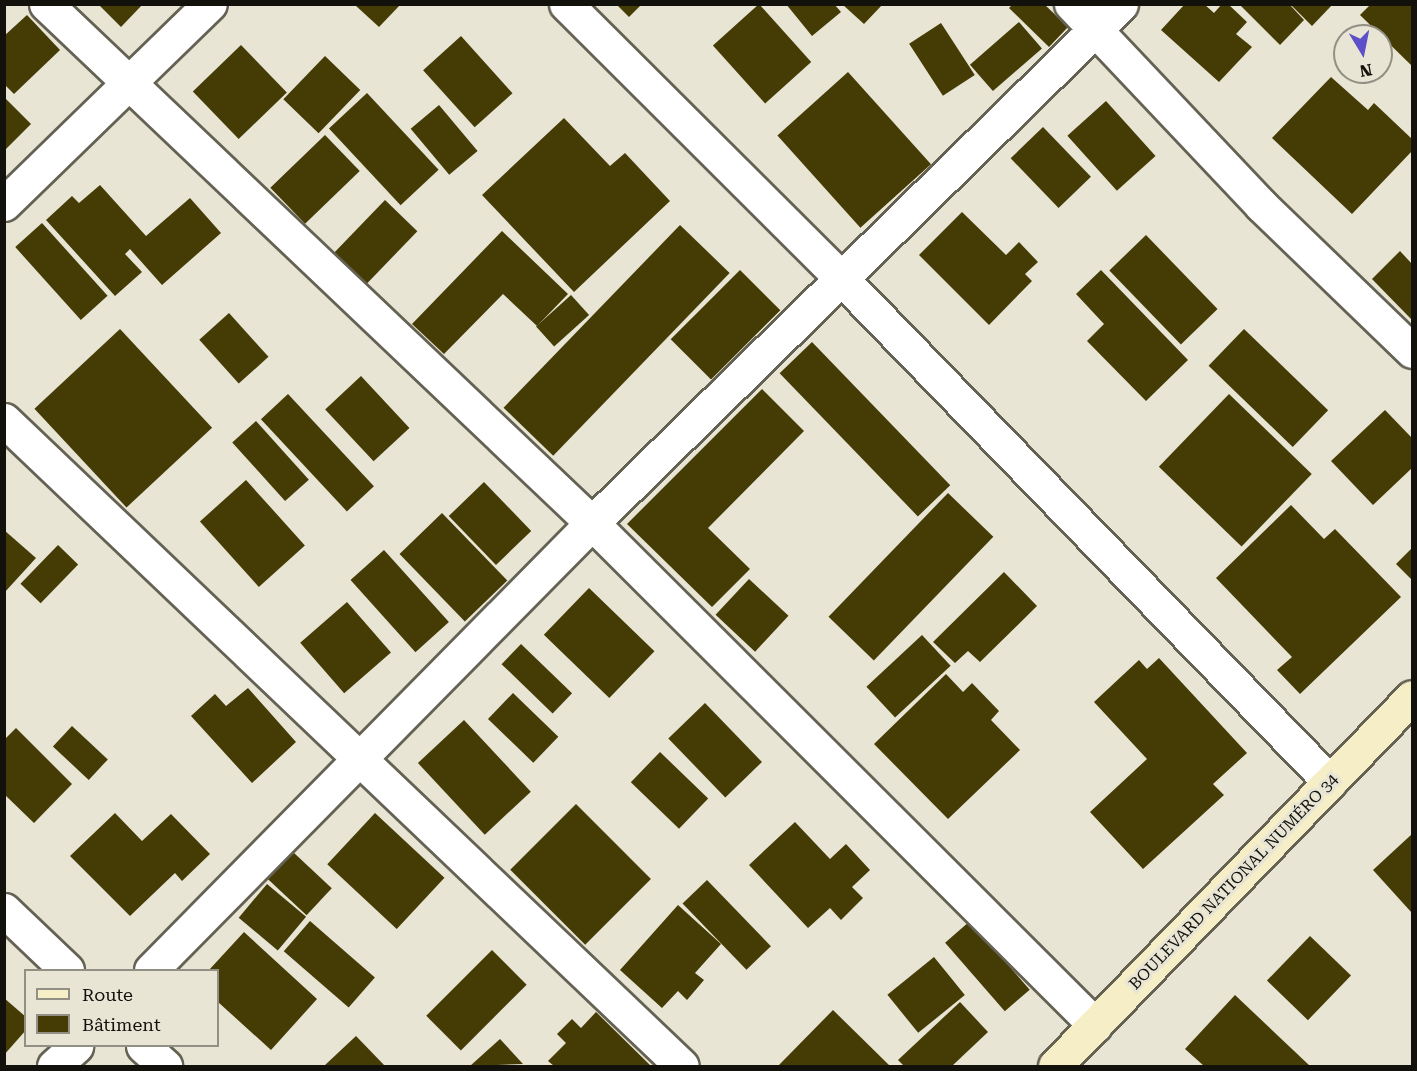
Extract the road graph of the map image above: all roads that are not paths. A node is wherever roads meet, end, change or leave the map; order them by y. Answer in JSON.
{"nodes":[{"id":1,"x":46,"y":4,"type":"edge"},
{"id":2,"x":210,"y":4,"type":"edge"},
{"id":3,"x":566,"y":4,"type":"edge"},
{"id":4,"x":1071,"y":4,"type":"edge"},
{"id":5,"x":1121,"y":4,"type":"edge"},
{"id":6,"x":1096,"y":29,"type":"junction"},
{"id":7,"x":127,"y":84,"type":"junction"},
{"id":8,"x":4,"y":204,"type":"edge"},
{"id":9,"x":841,"y":278,"type":"junction"},
{"id":10,"x":1413,"y":351,"type":"edge"},
{"id":11,"x":4,"y":420,"type":"edge"},
{"id":12,"x":592,"y":523,"type":"junction"},
{"id":13,"x":1413,"y":697,"type":"edge"},
{"id":14,"x":359,"y":757,"type":"junction"},
{"id":15,"x":1330,"y":782,"type":"junction"},
{"id":16,"x":4,"y":910,"type":"edge"},
{"id":17,"x":66,"y":969,"type":"edge"},
{"id":18,"x":152,"y":969,"type":"edge"},
{"id":19,"x":1095,"y":1025,"type":"junction"},
{"id":20,"x":75,"y":1047,"type":"edge"},
{"id":21,"x":144,"y":1047,"type":"edge"},
{"id":22,"x":54,"y":1066,"type":"edge"},
{"id":23,"x":165,"y":1066,"type":"edge"},
{"id":24,"x":682,"y":1066,"type":"edge"},
{"id":25,"x":1055,"y":1066,"type":"edge"}],
"edges":[{"from":1,"to":7,"type":"street"},
{"from":2,"to":7,"type":"street"},
{"from":3,"to":9,"type":"street"},
{"from":4,"to":6,"type":"street"},
{"from":5,"to":6,"type":"street"},
{"from":6,"to":9,"type":"street"},
{"from":6,"to":10,"type":"street"},
{"from":7,"to":8,"type":"street"},
{"from":7,"to":12,"type":"street"},
{"from":9,"to":12,"type":"street"},
{"from":9,"to":15,"type":"street"},
{"from":11,"to":14,"type":"street"},
{"from":12,"to":14,"type":"street"},
{"from":12,"to":19,"type":"street"},
{"from":13,"to":15,"type":"main road","name":"BOULEVARD NATIONAL NUMÉRO 34"},
{"from":14,"to":18,"type":"street"},
{"from":14,"to":24,"type":"street"},
{"from":15,"to":19,"type":"main road","name":"BOULEVARD NATIONAL NUMÉRO 34"},
{"from":16,"to":17,"type":"street"},
{"from":19,"to":25,"type":"main road","name":"BOULEVARD NATIONAL NUMÉRO 34"},
{"from":20,"to":22,"type":"street"},
{"from":21,"to":23,"type":"street"}]}
